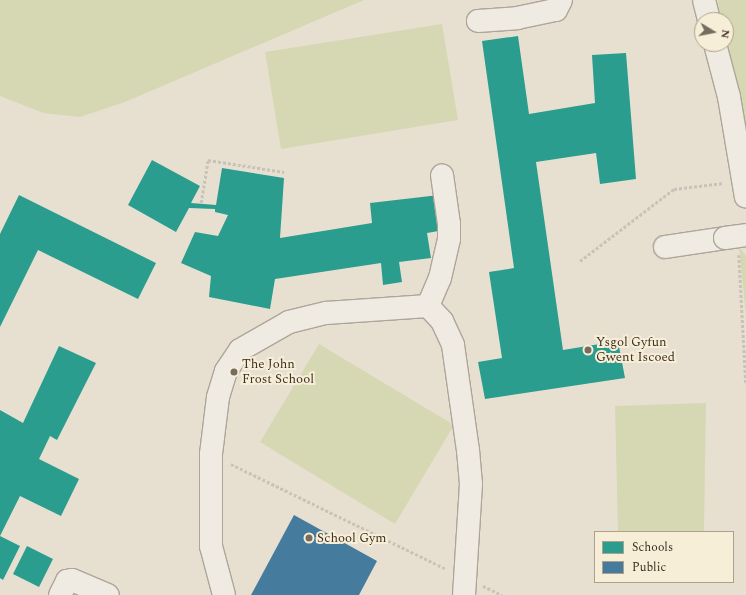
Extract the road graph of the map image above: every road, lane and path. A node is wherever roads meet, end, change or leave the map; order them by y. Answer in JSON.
{"nodes":[{"id":1,"x":561,"y":0,"type":"edge"},
{"id":2,"x":704,"y":0,"type":"edge"},
{"id":3,"x":707,"y":12,"type":"edge"},
{"id":4,"x":478,"y":21,"type":"dead end"},
{"id":5,"x":717,"y":52,"type":"edge"},
{"id":6,"x":284,"y":172,"type":"dead end"},
{"id":7,"x":442,"y":175,"type":"dead end"},
{"id":8,"x":745,"y":187,"type":"edge"},
{"id":9,"x":201,"y":203,"type":"dead end"},
{"id":10,"x":746,"y":235,"type":"edge"},
{"id":11,"x":665,"y":247,"type":"dead end"},
{"id":12,"x":580,"y":261,"type":"dead end"},
{"id":13,"x":428,"y":306,"type":"junction"},
{"id":14,"x":211,"y":454,"type":"junction"},
{"id":15,"x":464,"y":586,"type":"edge"},
{"id":16,"x":60,"y":595,"type":"edge"},
{"id":17,"x":108,"y":595,"type":"edge"},
{"id":18,"x":224,"y":595,"type":"edge"},
{"id":19,"x":502,"y":595,"type":"edge"}],
"edges":[{"from":1,"to":4,"type":"street"},
{"from":2,"to":3,"type":"street"},
{"from":5,"to":8,"type":"street"},
{"from":6,"to":9,"type":"path"},
{"from":7,"to":13,"type":"street"},
{"from":8,"to":12,"type":"path"},
{"from":10,"to":11,"type":"street","bridge":true},
{"from":13,"to":14,"type":"street"},
{"from":13,"to":15,"type":"street"},
{"from":14,"to":15,"type":"path"},
{"from":14,"to":18,"type":"street"},
{"from":15,"to":19,"type":"path"},
{"from":16,"to":17,"type":"street"}]}
